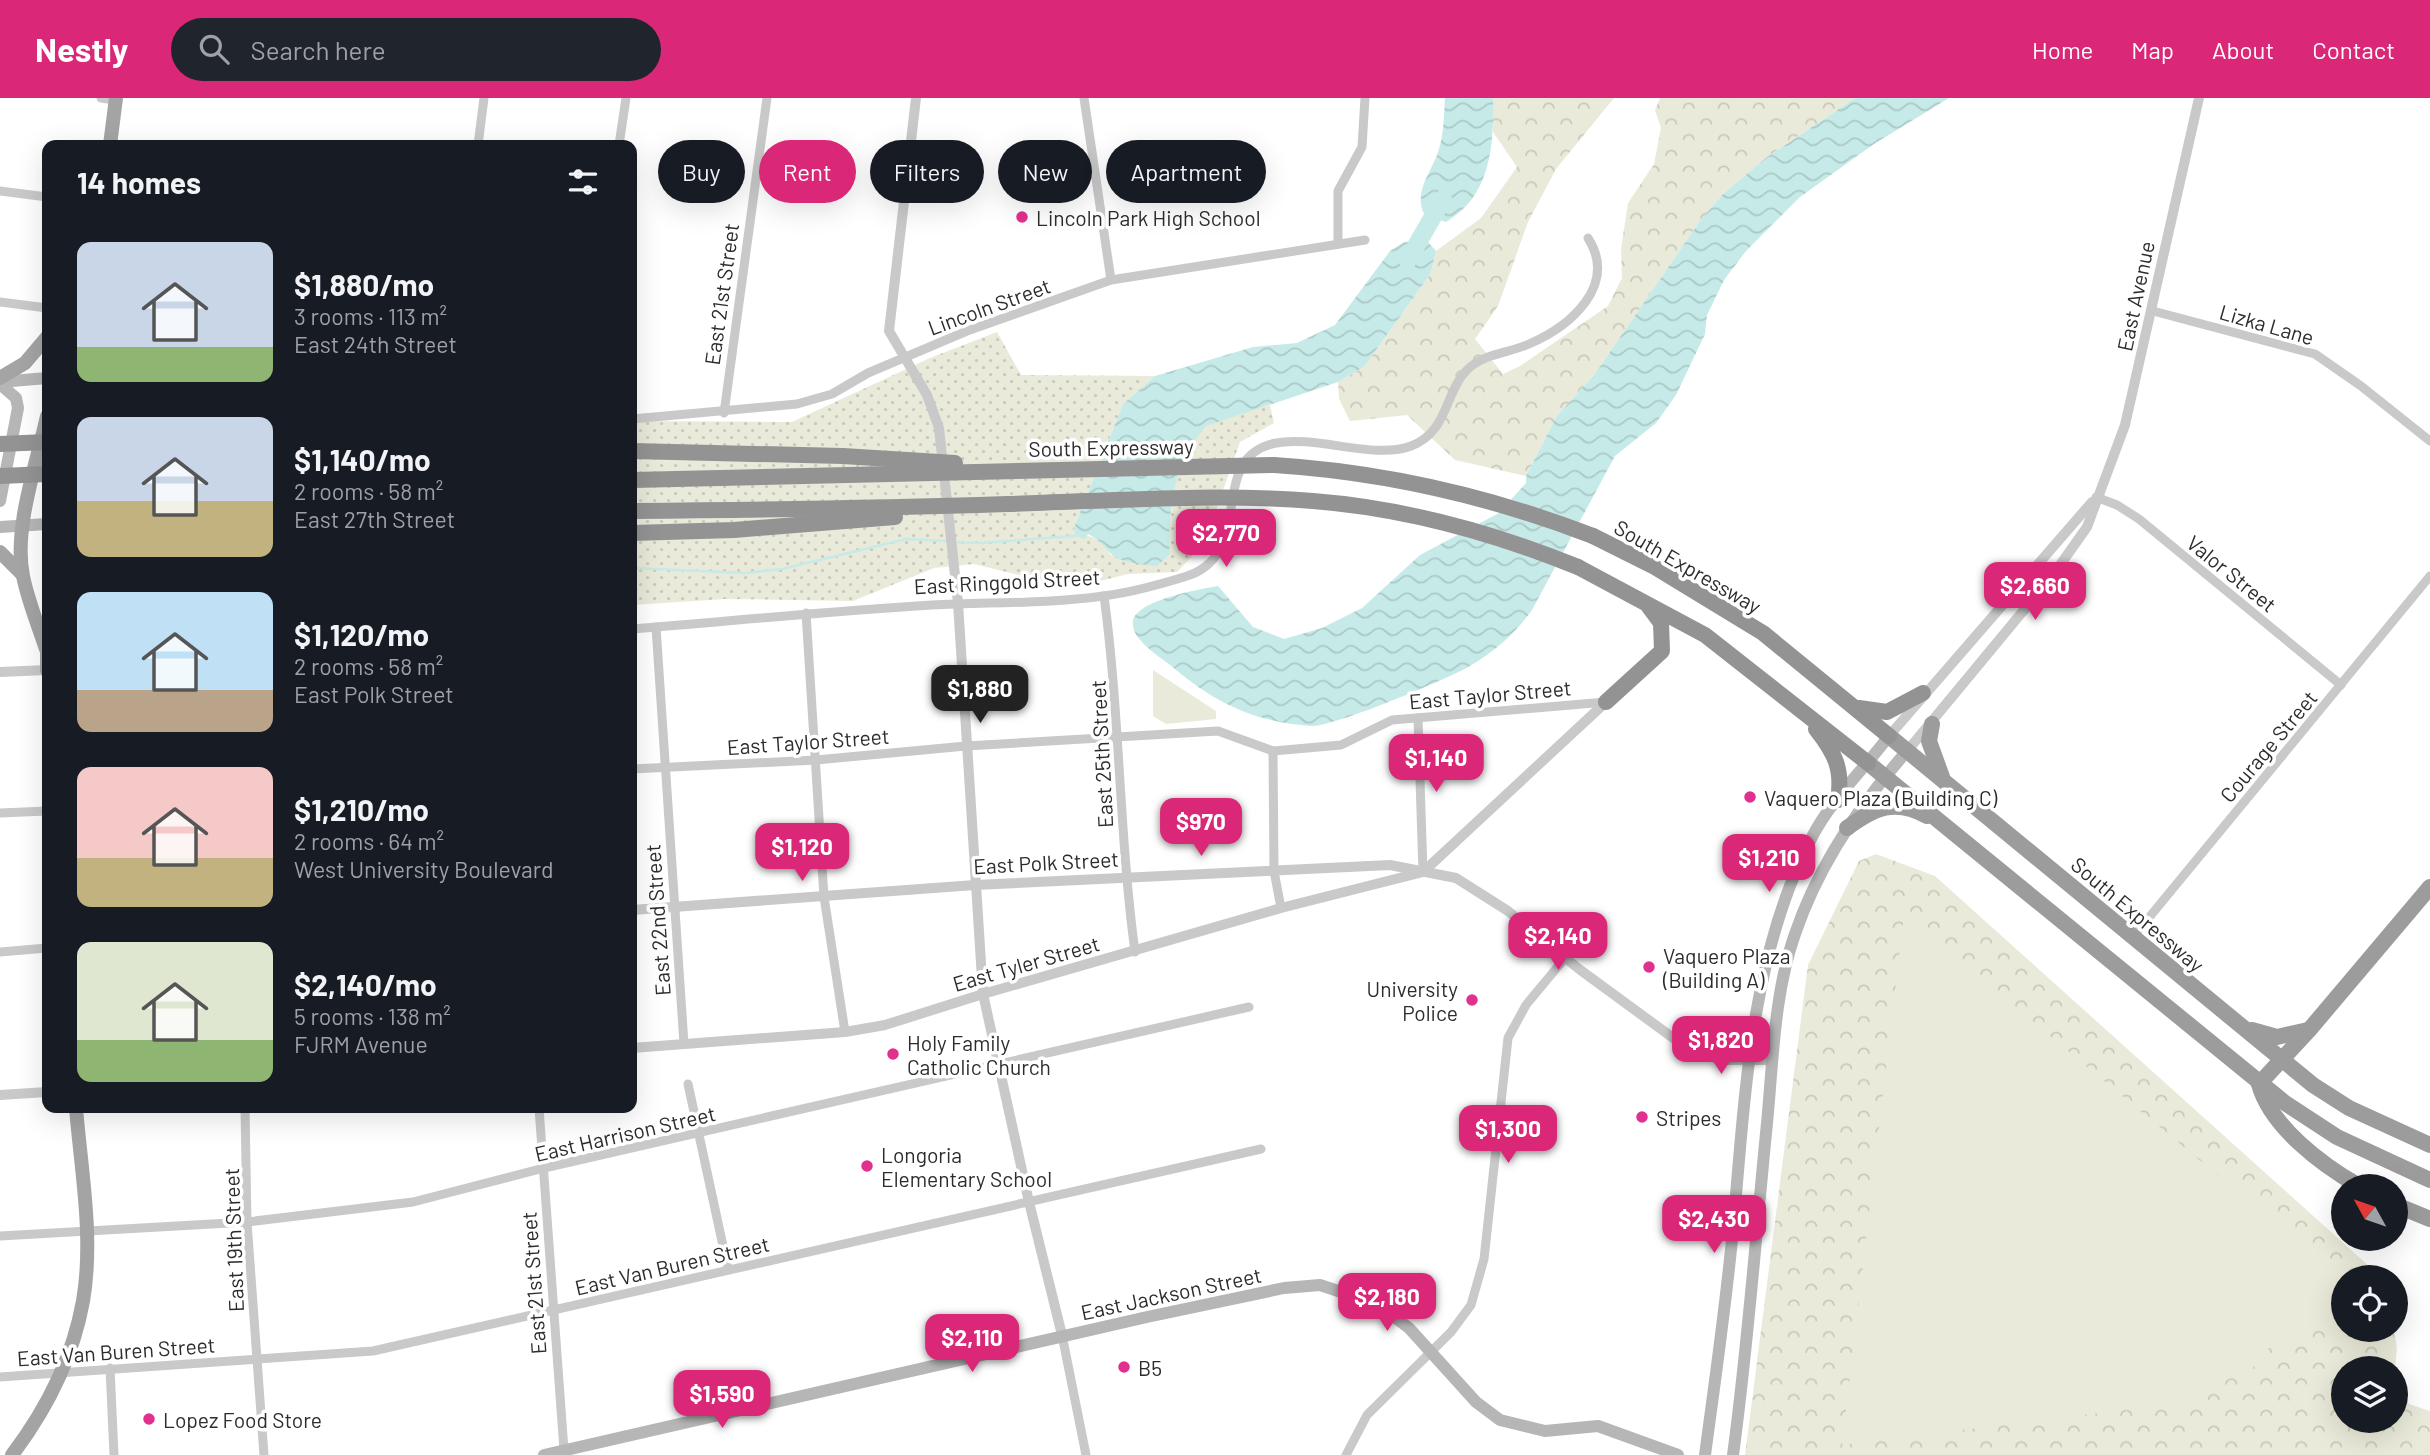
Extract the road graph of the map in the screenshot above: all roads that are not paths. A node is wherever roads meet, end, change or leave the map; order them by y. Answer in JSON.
{"nodes":[{"id":1,"x":484,"y":98,"type":"edge"},
{"id":2,"x":625,"y":98,"type":"edge"},
{"id":3,"x":767,"y":98,"type":"edge"},
{"id":4,"x":916,"y":98,"type":"edge"},
{"id":5,"x":1084,"y":98,"type":"edge"},
{"id":6,"x":1365,"y":98,"type":"edge"},
{"id":7,"x":2199,"y":98,"type":"edge"},
{"id":8,"x":111,"y":99,"type":"edge"},
{"id":9,"x":110,"y":140,"type":"edge"},
{"id":10,"x":479,"y":140,"type":"edge"},
{"id":11,"x":621,"y":140,"type":"edge"},
{"id":12,"x":0,"y":191,"type":"edge"},
{"id":13,"x":42,"y":196,"type":"edge"},
{"id":14,"x":1588,"y":238,"type":"dead end"},
{"id":15,"x":1365,"y":240,"type":"dead end"},
{"id":16,"x":1338,"y":244,"type":"junction"},
{"id":17,"x":1111,"y":280,"type":"junction"},
{"id":18,"x":0,"y":302,"type":"edge"},
{"id":19,"x":42,"y":307,"type":"edge"},
{"id":20,"x":2153,"y":311,"type":"junction"},
{"id":21,"x":42,"y":343,"type":"edge"},
{"id":22,"x":904,"y":356,"type":"junction"},
{"id":23,"x":42,"y":378,"type":"edge"},
{"id":24,"x":0,"y":382,"type":"edge"},
{"id":25,"x":724,"y":413,"type":"junction"},
{"id":26,"x":637,"y":419,"type":"edge"},
{"id":27,"x":42,"y":439,"type":"edge"},
{"id":28,"x":2430,"y":441,"type":"edge"},
{"id":29,"x":42,"y":442,"type":"edge"},
{"id":30,"x":0,"y":444,"type":"edge"},
{"id":31,"x":637,"y":451,"type":"edge"},
{"id":32,"x":1058,"y":469,"type":"junction"},
{"id":33,"x":42,"y":474,"type":"edge"},
{"id":34,"x":0,"y":476,"type":"edge"},
{"id":35,"x":637,"y":481,"type":"edge"},
{"id":36,"x":2096,"y":497,"type":"junction"},
{"id":37,"x":0,"y":501,"type":"edge"},
{"id":38,"x":1093,"y":502,"type":"junction"},
{"id":39,"x":637,"y":511,"type":"edge"},
{"id":40,"x":42,"y":524,"type":"edge"},
{"id":41,"x":23,"y":525,"type":"junction"},
{"id":42,"x":0,"y":527,"type":"edge"},
{"id":43,"x":637,"y":533,"type":"edge"},
{"id":44,"x":0,"y":552,"type":"edge"},
{"id":45,"x":22,"y":574,"type":"junction"},
{"id":46,"x":2430,"y":576,"type":"edge"},
{"id":47,"x":1104,"y":596,"type":"junction"},
{"id":48,"x":1646,"y":602,"type":"junction"},
{"id":49,"x":958,"y":603,"type":"junction"},
{"id":50,"x":806,"y":613,"type":"junction"},
{"id":51,"x":656,"y":627,"type":"junction"},
{"id":52,"x":637,"y":629,"type":"edge"},
{"id":53,"x":42,"y":632,"type":"edge"},
{"id":54,"x":42,"y":670,"type":"edge"},
{"id":55,"x":0,"y":672,"type":"edge"},
{"id":56,"x":2342,"y":685,"type":"junction"},
{"id":57,"x":1923,"y":693,"type":"junction"},
{"id":58,"x":1605,"y":702,"type":"junction"},
{"id":59,"x":1854,"y":706,"type":"junction"},
{"id":60,"x":1802,"y":710,"type":"junction"},
{"id":61,"x":1418,"y":718,"type":"junction"},
{"id":62,"x":1932,"y":724,"type":"junction"},
{"id":63,"x":1889,"y":736,"type":"junction"},
{"id":64,"x":1116,"y":737,"type":"junction"},
{"id":65,"x":966,"y":746,"type":"junction"},
{"id":66,"x":1908,"y":750,"type":"junction"},
{"id":67,"x":1273,"y":751,"type":"junction"},
{"id":68,"x":816,"y":760,"type":"junction"},
{"id":69,"x":1868,"y":762,"type":"junction"},
{"id":70,"x":666,"y":767,"type":"junction"},
{"id":71,"x":637,"y":769,"type":"edge"},
{"id":72,"x":1885,"y":776,"type":"junction"},
{"id":73,"x":1943,"y":779,"type":"junction"},
{"id":74,"x":1838,"y":800,"type":"junction"},
{"id":75,"x":42,"y":811,"type":"edge"},
{"id":76,"x":0,"y":813,"type":"edge"},
{"id":77,"x":1847,"y":828,"type":"junction"},
{"id":78,"x":1953,"y":830,"type":"junction"},
{"id":79,"x":1274,"y":870,"type":"junction"},
{"id":80,"x":1423,"y":872,"type":"junction"},
{"id":81,"x":1125,"y":877,"type":"junction"},
{"id":82,"x":975,"y":885,"type":"junction"},
{"id":83,"x":2430,"y":887,"type":"edge"},
{"id":84,"x":824,"y":897,"type":"junction"},
{"id":85,"x":675,"y":906,"type":"junction"},
{"id":86,"x":1281,"y":908,"type":"junction"},
{"id":87,"x":637,"y":910,"type":"edge"},
{"id":88,"x":2133,"y":937,"type":"junction"},
{"id":89,"x":42,"y":948,"type":"edge"},
{"id":90,"x":0,"y":952,"type":"edge"},
{"id":91,"x":1135,"y":952,"type":"junction"},
{"id":92,"x":1565,"y":958,"type":"junction"},
{"id":93,"x":983,"y":994,"type":"junction"},
{"id":94,"x":1249,"y":1007,"type":"dead end"},
{"id":95,"x":2234,"y":1021,"type":"junction"},
{"id":96,"x":2310,"y":1029,"type":"junction"},
{"id":97,"x":845,"y":1032,"type":"junction"},
{"id":98,"x":684,"y":1044,"type":"junction"},
{"id":99,"x":637,"y":1048,"type":"edge"},
{"id":100,"x":1751,"y":1059,"type":"junction"},
{"id":101,"x":1773,"y":1060,"type":"junction"},
{"id":102,"x":2282,"y":1060,"type":"junction"},
{"id":103,"x":1000,"y":1063,"type":"junction"},
{"id":104,"x":688,"y":1083,"type":"dead end"},
{"id":105,"x":2259,"y":1084,"type":"junction"},
{"id":106,"x":42,"y":1092,"type":"edge"},
{"id":107,"x":0,"y":1096,"type":"edge"},
{"id":108,"x":76,"y":1113,"type":"edge"},
{"id":109,"x":245,"y":1113,"type":"edge"},
{"id":110,"x":539,"y":1113,"type":"edge"},
{"id":111,"x":700,"y":1134,"type":"junction"},
{"id":112,"x":2430,"y":1145,"type":"edge"},
{"id":113,"x":1261,"y":1149,"type":"dead end"},
{"id":114,"x":544,"y":1168,"type":"junction"},
{"id":115,"x":2342,"y":1174,"type":"edge"},
{"id":116,"x":2430,"y":1180,"type":"edge"},
{"id":117,"x":1029,"y":1202,"type":"junction"},
{"id":118,"x":2408,"y":1210,"type":"edge"},
{"id":119,"x":2430,"y":1219,"type":"edge"},
{"id":120,"x":247,"y":1222,"type":"junction"},
{"id":121,"x":85,"y":1231,"type":"junction"},
{"id":122,"x":0,"y":1236,"type":"edge"},
{"id":123,"x":728,"y":1269,"type":"junction"},
{"id":124,"x":553,"y":1310,"type":"junction"},
{"id":125,"x":1062,"y":1335,"type":"junction"},
{"id":126,"x":1430,"y":1351,"type":"junction"},
{"id":127,"x":256,"y":1360,"type":"junction"},
{"id":128,"x":110,"y":1368,"type":"junction"},
{"id":129,"x":61,"y":1372,"type":"junction"},
{"id":130,"x":0,"y":1377,"type":"edge"},
{"id":131,"x":564,"y":1452,"type":"edge"},
{"id":132,"x":12,"y":1455,"type":"edge"},
{"id":133,"x":114,"y":1455,"type":"edge"},
{"id":134,"x":264,"y":1455,"type":"edge"},
{"id":135,"x":544,"y":1455,"type":"edge"},
{"id":136,"x":1086,"y":1455,"type":"edge"},
{"id":137,"x":1346,"y":1455,"type":"edge"},
{"id":138,"x":1678,"y":1455,"type":"edge"},
{"id":139,"x":1705,"y":1455,"type":"edge"},
{"id":140,"x":1733,"y":1455,"type":"edge"}],
"edges":[{"from":1,"to":10,"type":"street"},
{"from":2,"to":11,"type":"street"},
{"from":3,"to":25,"type":"street","name":"East 21st Street"},
{"from":4,"to":22,"type":"street"},
{"from":5,"to":17,"type":"street"},
{"from":6,"to":16,"type":"street"},
{"from":7,"to":20,"type":"street","name":"East Avenue"},
{"from":8,"to":9,"type":"main road"},
{"from":12,"to":13,"type":"street"},
{"from":14,"to":47,"type":"street","name":"East Ringgold Street"},
{"from":15,"to":16,"type":"street","name":"Lincoln Street"},
{"from":16,"to":17,"type":"street","name":"Lincoln Street"},
{"from":17,"to":22,"type":"street","name":"Lincoln Street"},
{"from":18,"to":19,"type":"street"},
{"from":20,"to":28,"type":"street","name":"Lizka Lane"},
{"from":20,"to":36,"type":"street","name":"East Avenue"},
{"from":21,"to":24,"type":"main road"},
{"from":22,"to":25,"type":"street","name":"Lincoln Street"},
{"from":22,"to":49,"type":"street"},
{"from":23,"to":24,"type":"main road"},
{"from":24,"to":37,"type":"main road"},
{"from":25,"to":26,"type":"street","name":"Lincoln Street"},
{"from":27,"to":41,"type":"main road"},
{"from":29,"to":30,"type":"highway","bridge":true},
{"from":31,"to":32,"type":"highway","bridge":true},
{"from":32,"to":35,"type":"highway","name":"South Expressway","bridge":true},
{"from":32,"to":59,"type":"highway","name":"South Expressway","bridge":true},
{"from":33,"to":34,"type":"highway","bridge":true},
{"from":36,"to":56,"type":"street","name":"Valor Street"},
{"from":36,"to":57,"type":"street","name":"East Avenue"},
{"from":36,"to":62,"type":"street","name":"East Avenue"},
{"from":38,"to":39,"type":"highway","bridge":true},
{"from":38,"to":43,"type":"highway","bridge":true},
{"from":38,"to":48,"type":"highway","bridge":true},
{"from":40,"to":41,"type":"main road"},
{"from":41,"to":42,"type":"main road"},
{"from":41,"to":45,"type":"main road"},
{"from":44,"to":45,"type":"main road"},
{"from":45,"to":53,"type":"main road"},
{"from":46,"to":56,"type":"street","name":"Courage Street"},
{"from":47,"to":49,"type":"street","name":"East Ringgold Street"},
{"from":47,"to":64,"type":"street","name":"East 25th Street"},
{"from":48,"to":58,"type":"highway"},
{"from":48,"to":60,"type":"highway"},
{"from":49,"to":50,"type":"street","name":"East Ringgold Street"},
{"from":49,"to":65,"type":"street"},
{"from":50,"to":51,"type":"street","name":"East Ringgold Street"},
{"from":50,"to":68,"type":"street"},
{"from":51,"to":52,"type":"street","name":"East Ringgold Street"},
{"from":51,"to":70,"type":"street","name":"East 22nd Street"},
{"from":54,"to":55,"type":"street"},
{"from":56,"to":88,"type":"street","name":"Courage Street"},
{"from":57,"to":59,"type":"highway"},
{"from":57,"to":63,"type":"street","name":"East Avenue"},
{"from":58,"to":61,"type":"street","name":"East Taylor Street"},
{"from":58,"to":80,"type":"street"},
{"from":59,"to":63,"type":"highway","name":"South Expressway"},
{"from":60,"to":69,"type":"highway"},
{"from":60,"to":74,"type":"highway"},
{"from":61,"to":67,"type":"street","name":"East Taylor Street"},
{"from":61,"to":80,"type":"street"},
{"from":62,"to":66,"type":"street","name":"East Avenue"},
{"from":62,"to":73,"type":"highway"},
{"from":63,"to":66,"type":"highway","name":"South Expressway"},
{"from":63,"to":69,"type":"main road"},
{"from":64,"to":65,"type":"street","name":"East Taylor Street"},
{"from":64,"to":67,"type":"street","name":"East Taylor Street"},
{"from":64,"to":81,"type":"street","name":"East 25th Street"},
{"from":65,"to":68,"type":"street","name":"East Taylor Street"},
{"from":65,"to":82,"type":"street"},
{"from":66,"to":72,"type":"main road"},
{"from":66,"to":73,"type":"highway","name":"South Expressway"},
{"from":67,"to":79,"type":"street"},
{"from":68,"to":70,"type":"street","name":"East Taylor Street"},
{"from":68,"to":84,"type":"street"},
{"from":69,"to":72,"type":"highway"},
{"from":69,"to":74,"type":"main road"},
{"from":70,"to":71,"type":"street","name":"East Taylor Street"},
{"from":70,"to":85,"type":"street","name":"East 22nd Street"},
{"from":72,"to":77,"type":"main road"},
{"from":72,"to":78,"type":"highway"},
{"from":73,"to":88,"type":"highway","name":"South Expressway"},
{"from":74,"to":100,"type":"main road"},
{"from":75,"to":76,"type":"street"},
{"from":77,"to":78,"type":"highway"},
{"from":77,"to":101,"type":"main road"},
{"from":78,"to":105,"type":"highway"},
{"from":79,"to":80,"type":"street","name":"East Polk Street"},
{"from":79,"to":81,"type":"street","name":"East Polk Street"},
{"from":79,"to":86,"type":"street"},
{"from":80,"to":86,"type":"street","name":"East Tyler Street"},
{"from":80,"to":92,"type":"street","name":"East Polk Street"},
{"from":81,"to":82,"type":"street","name":"East Polk Street"},
{"from":81,"to":91,"type":"street","name":"East 25th Street"},
{"from":82,"to":84,"type":"street","name":"East Polk Street"},
{"from":82,"to":93,"type":"street"},
{"from":83,"to":96,"type":"highway"},
{"from":84,"to":85,"type":"street","name":"East Polk Street"},
{"from":84,"to":97,"type":"street"},
{"from":85,"to":87,"type":"street","name":"East Polk Street"},
{"from":85,"to":98,"type":"street","name":"East 22nd Street"},
{"from":86,"to":91,"type":"street","name":"East Tyler Street"},
{"from":88,"to":95,"type":"highway","name":"South Expressway"},
{"from":89,"to":90,"type":"street"},
{"from":91,"to":93,"type":"street","name":"East Tyler Street"},
{"from":92,"to":100,"type":"street","name":"East Polk Street"},
{"from":92,"to":126,"type":"street"},
{"from":93,"to":97,"type":"street","name":"East Tyler Street"},
{"from":93,"to":103,"type":"street"},
{"from":94,"to":103,"type":"street","name":"East Harrison Street"},
{"from":95,"to":96,"type":"highway"},
{"from":95,"to":102,"type":"highway","name":"South Expressway"},
{"from":96,"to":102,"type":"highway"},
{"from":97,"to":98,"type":"street","name":"East Tyler Street"},
{"from":98,"to":99,"type":"street","name":"East Tyler Street"},
{"from":100,"to":101,"type":"street","name":"East Polk Street"},
{"from":100,"to":139,"type":"main road"},
{"from":101,"to":140,"type":"main road"},
{"from":102,"to":105,"type":"highway"},
{"from":102,"to":112,"type":"highway","name":"South Expressway"},
{"from":103,"to":111,"type":"street","name":"East Harrison Street"},
{"from":103,"to":117,"type":"street"},
{"from":104,"to":111,"type":"street"},
{"from":105,"to":115,"type":"highway"},
{"from":105,"to":116,"type":"highway"},
{"from":106,"to":107,"type":"street"},
{"from":108,"to":121,"type":"main road"},
{"from":109,"to":120,"type":"street","name":"East 19th Street"},
{"from":110,"to":114,"type":"street","name":"East 21st Street"},
{"from":111,"to":114,"type":"street","name":"East Harrison Street"},
{"from":111,"to":123,"type":"street"},
{"from":113,"to":117,"type":"street","name":"East Van Buren Street"},
{"from":114,"to":120,"type":"street","name":"East Harrison Street"},
{"from":114,"to":124,"type":"street","name":"East 21st Street"},
{"from":117,"to":123,"type":"street","name":"East Van Buren Street"},
{"from":117,"to":125,"type":"street"},
{"from":118,"to":119,"type":"highway"},
{"from":120,"to":121,"type":"street","name":"East Harrison Street"},
{"from":120,"to":127,"type":"street","name":"East 19th Street"},
{"from":121,"to":122,"type":"street","name":"East Harrison Street"},
{"from":121,"to":129,"type":"main road"},
{"from":123,"to":124,"type":"street","name":"East Van Buren Street"},
{"from":124,"to":127,"type":"street","name":"East Van Buren Street"},
{"from":124,"to":131,"type":"street","name":"East 21st Street"},
{"from":125,"to":126,"type":"main road","name":"East Jackson Street"},
{"from":125,"to":131,"type":"main road","name":"East Jackson Street"},
{"from":125,"to":136,"type":"street"},
{"from":126,"to":137,"type":"street"},
{"from":126,"to":138,"type":"main road","name":"East Jackson Street"},
{"from":127,"to":128,"type":"street","name":"East Van Buren Street"},
{"from":127,"to":134,"type":"street","name":"East 19th Street"},
{"from":128,"to":129,"type":"street","name":"East Van Buren Street"},
{"from":128,"to":133,"type":"street"},
{"from":129,"to":130,"type":"street","name":"East Van Buren Street"},
{"from":129,"to":132,"type":"main road"},
{"from":131,"to":135,"type":"main road","name":"East Jackson Street"}]}
